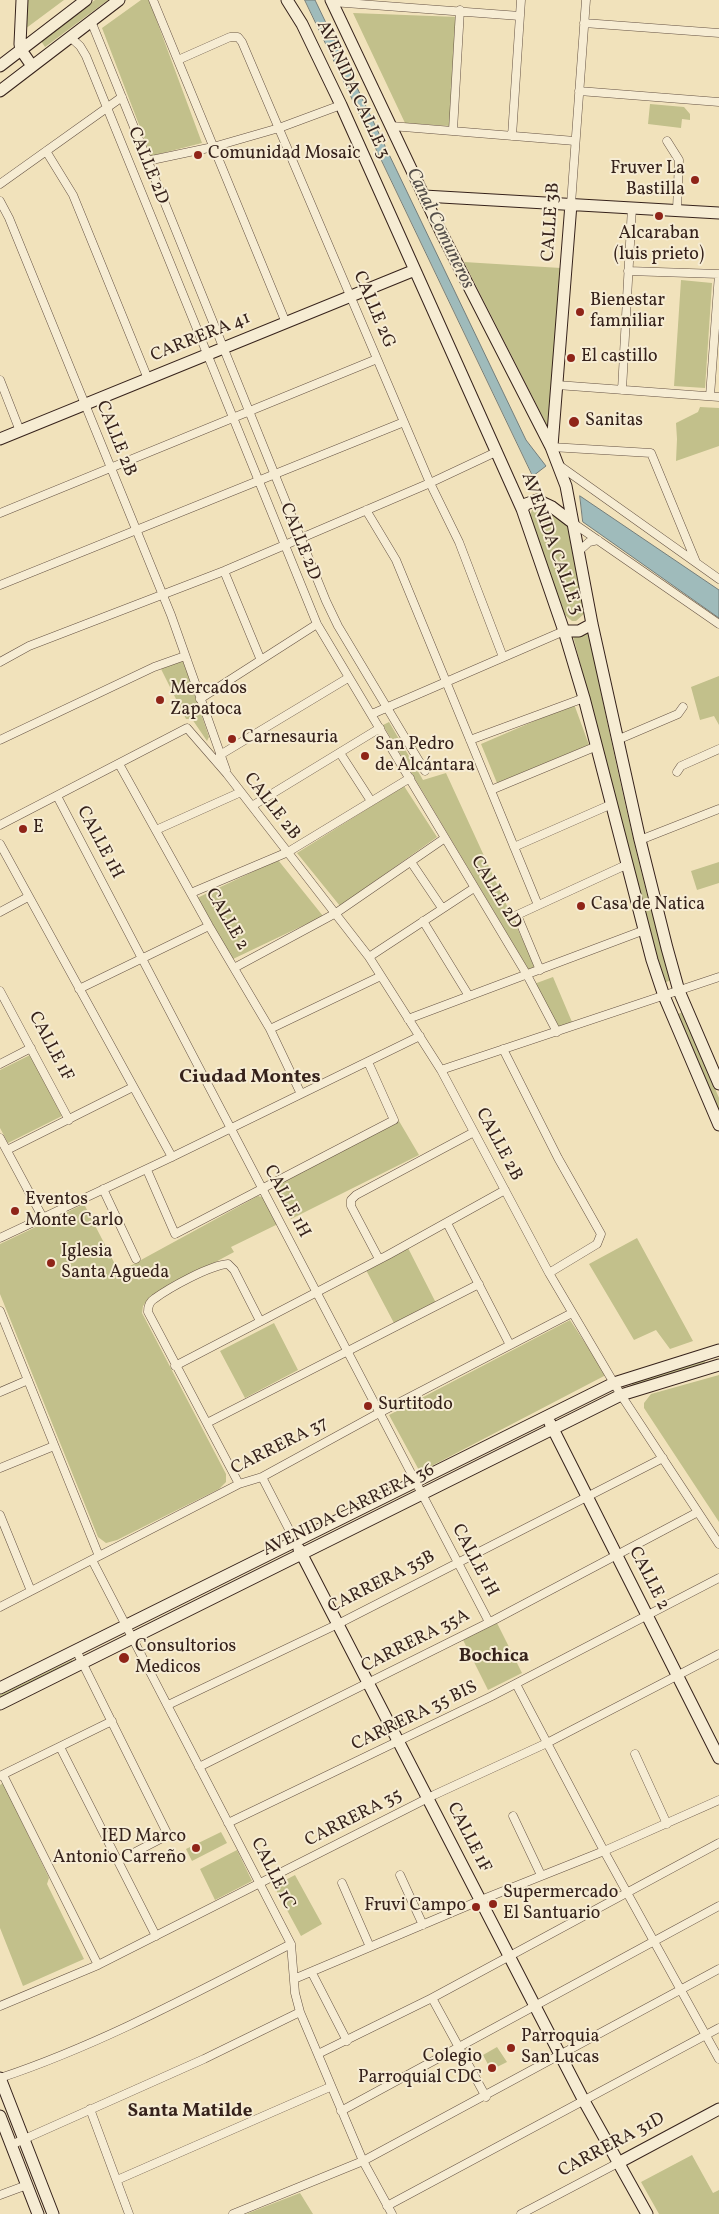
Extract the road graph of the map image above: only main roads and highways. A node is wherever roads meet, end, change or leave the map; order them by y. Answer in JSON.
{"nodes":[{"id":1,"x":22,"y":0,"type":"edge"},
{"id":2,"x":86,"y":0,"type":"edge"},
{"id":3,"x":119,"y":0,"type":"edge"},
{"id":4,"x":286,"y":0,"type":"edge"},
{"id":5,"x":331,"y":1,"type":"edge"},
{"id":6,"x":21,"y":50,"type":"junction"},
{"id":7,"x":0,"y":66,"type":"edge"},
{"id":8,"x":32,"y":66,"type":"junction"},
{"id":9,"x":0,"y":91,"type":"edge"},
{"id":10,"x":424,"y":196,"type":"junction"},
{"id":11,"x":571,"y":204,"type":"junction"},
{"id":12,"x":719,"y":213,"type":"edge"},
{"id":13,"x":415,"y":270,"type":"junction"},
{"id":14,"x":0,"y":439,"type":"edge"},
{"id":15,"x":552,"y":447,"type":"junction"},
{"id":16,"x":522,"y":509,"type":"junction"},
{"id":17,"x":573,"y":523,"type":"junction"},
{"id":18,"x":592,"y":624,"type":"junction"},
{"id":19,"x":564,"y":631,"type":"junction"},
{"id":20,"x":719,"y":1084,"type":"edge"},
{"id":21,"x":719,"y":1125,"type":"edge"},
{"id":22,"x":719,"y":1351,"type":"edge"},
{"id":23,"x":719,"y":1365,"type":"edge"},
{"id":24,"x":547,"y":1416,"type":"junction"},
{"id":25,"x":553,"y":1429,"type":"junction"},
{"id":26,"x":295,"y":1541,"type":"junction"},
{"id":27,"x":302,"y":1554,"type":"junction"},
{"id":28,"x":0,"y":1688,"type":"edge"},
{"id":29,"x":0,"y":1704,"type":"edge"},
{"id":30,"x":719,"y":1758,"type":"edge"},
{"id":31,"x":0,"y":2078,"type":"edge"},
{"id":32,"x":719,"y":2108,"type":"edge"},
{"id":33,"x":0,"y":2116,"type":"edge"},
{"id":34,"x":618,"y":2163,"type":"junction"},
{"id":35,"x":38,"y":2214,"type":"edge"},
{"id":36,"x":53,"y":2214,"type":"edge"},
{"id":37,"x":646,"y":2214,"type":"edge"}],
"edges":[{"from":1,"to":6,"type":"main road"},
{"from":2,"to":6,"type":"main road"},
{"from":3,"to":8,"type":"main road"},
{"from":4,"to":13,"type":"main road","name":"AVENIDA CALLE 3"},
{"from":5,"to":10,"type":"main road","name":"AVENIDA CALLE 3"},
{"from":6,"to":7,"type":"main road"},
{"from":6,"to":8,"type":"main road"},
{"from":8,"to":9,"type":"main road"},
{"from":10,"to":11,"type":"main road"},
{"from":10,"to":15,"type":"main road","name":"AVENIDA CALLE 3"},
{"from":11,"to":12,"type":"main road"},
{"from":11,"to":15,"type":"main road","name":"CALLE 3B"},
{"from":13,"to":14,"type":"main road","name":"CARRERA 41"},
{"from":13,"to":16,"type":"main road","name":"AVENIDA CALLE 3"},
{"from":15,"to":17,"type":"main road","name":"AVENIDA CALLE 3"},
{"from":16,"to":17,"type":"main road"},
{"from":16,"to":19,"type":"main road","name":"AVENIDA CALLE 3"},
{"from":17,"to":18,"type":"main road","name":"AVENIDA CALLE 3"},
{"from":18,"to":19,"type":"main road"},
{"from":18,"to":20,"type":"main road","name":"AVENIDA CALLE 3"},
{"from":19,"to":21,"type":"main road","name":"AVENIDA CALLE 3"},
{"from":22,"to":24,"type":"main road","name":"AVENIDA CARRERA 36"},
{"from":23,"to":25,"type":"main road","name":"AVENIDA CARRERA 36"},
{"from":24,"to":25,"type":"main road","name":"CALLE 2"},
{"from":24,"to":26,"type":"main road","name":"AVENIDA CARRERA 36"},
{"from":25,"to":27,"type":"main road","name":"AVENIDA CARRERA 36"},
{"from":25,"to":30,"type":"main road","name":"CALLE 2"},
{"from":26,"to":27,"type":"main road","name":"CALLE 1F"},
{"from":26,"to":28,"type":"main road","name":"AVENIDA CARRERA 36"},
{"from":27,"to":29,"type":"main road","name":"AVENIDA CARRERA 36"},
{"from":27,"to":34,"type":"main road","name":"CALLE 1F"},
{"from":31,"to":36,"type":"main road"},
{"from":32,"to":34,"type":"main road","name":"CARRERA 31D"},
{"from":33,"to":35,"type":"main road"},
{"from":34,"to":37,"type":"main road","name":"CALLE 1F"}]}
